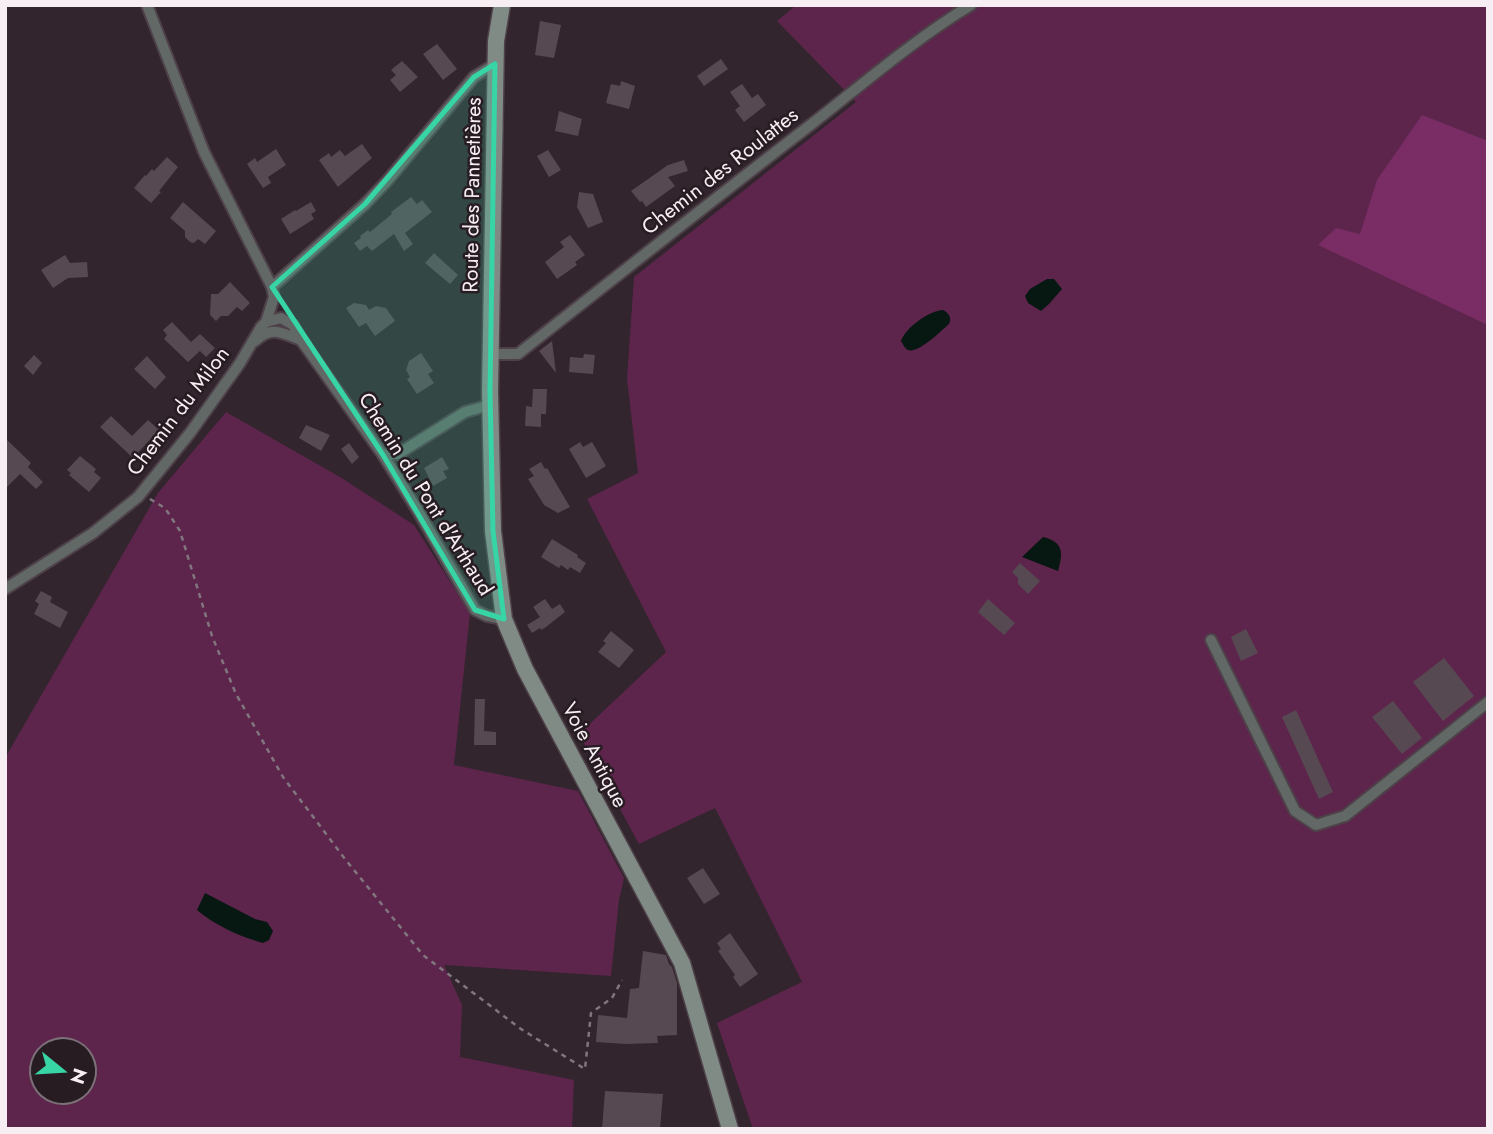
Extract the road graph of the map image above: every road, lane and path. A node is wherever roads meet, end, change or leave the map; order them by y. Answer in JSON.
{"nodes":[{"id":1,"x":147,"y":5,"type":"edge"},
{"id":2,"x":502,"y":5,"type":"edge"},
{"id":3,"x":971,"y":5,"type":"edge"},
{"id":4,"x":495,"y":64,"type":"junction"},
{"id":5,"x":273,"y":292,"type":"junction"},
{"id":6,"x":266,"y":322,"type":"junction"},
{"id":7,"x":289,"y":323,"type":"junction"},
{"id":8,"x":301,"y":340,"type":"junction"},
{"id":9,"x":250,"y":345,"type":"junction"},
{"id":10,"x":491,"y":354,"type":"junction"},
{"id":11,"x":490,"y":386,"type":"joint"},
{"id":12,"x":490,"y":405,"type":"junction"},
{"id":13,"x":383,"y":455,"type":"junction"},
{"id":14,"x":142,"y":493,"type":"junction"},
{"id":15,"x":5,"y":589,"type":"edge"},
{"id":16,"x":504,"y":619,"type":"junction"},
{"id":17,"x":1211,"y":640,"type":"dead end"},
{"id":18,"x":1488,"y":702,"type":"edge"},
{"id":19,"x":622,"y":980,"type":"dead end"},
{"id":20,"x":730,"y":1129,"type":"edge"}],
"edges":[{"from":1,"to":5,"type":"street"},
{"from":2,"to":4,"type":"street","name":"Route des Pannetières"},
{"from":3,"to":10,"type":"street","name":"Chemin des Roulattes"},
{"from":4,"to":5,"type":"street"},
{"from":4,"to":10,"type":"street","name":"Route des Pannetières"},
{"from":5,"to":6,"type":"street"},
{"from":5,"to":7,"type":"street"},
{"from":6,"to":7,"type":"street"},
{"from":6,"to":9,"type":"street","name":"Chemin du Milon"},
{"from":7,"to":8,"type":"street"},
{"from":8,"to":9,"type":"street"},
{"from":8,"to":13,"type":"street","name":"Chemin du Pont d'Arthaud"},
{"from":9,"to":14,"type":"street","name":"Chemin du Milon"},
{"from":10,"to":11,"type":"street","name":"Route des Pannetières"},
{"from":11,"to":12,"type":"street","name":"Voie Antique"},
{"from":12,"to":13,"type":"street"},
{"from":12,"to":16,"type":"street","name":"Voie Antique"},
{"from":13,"to":16,"type":"street","name":"Chemin du Pont d'Arthaud"},
{"from":14,"to":15,"type":"street","name":"Chemin du Milon"},
{"from":14,"to":19,"type":"path"},
{"from":16,"to":20,"type":"street","name":"Voie Antique"},
{"from":17,"to":18,"type":"street"}]}
